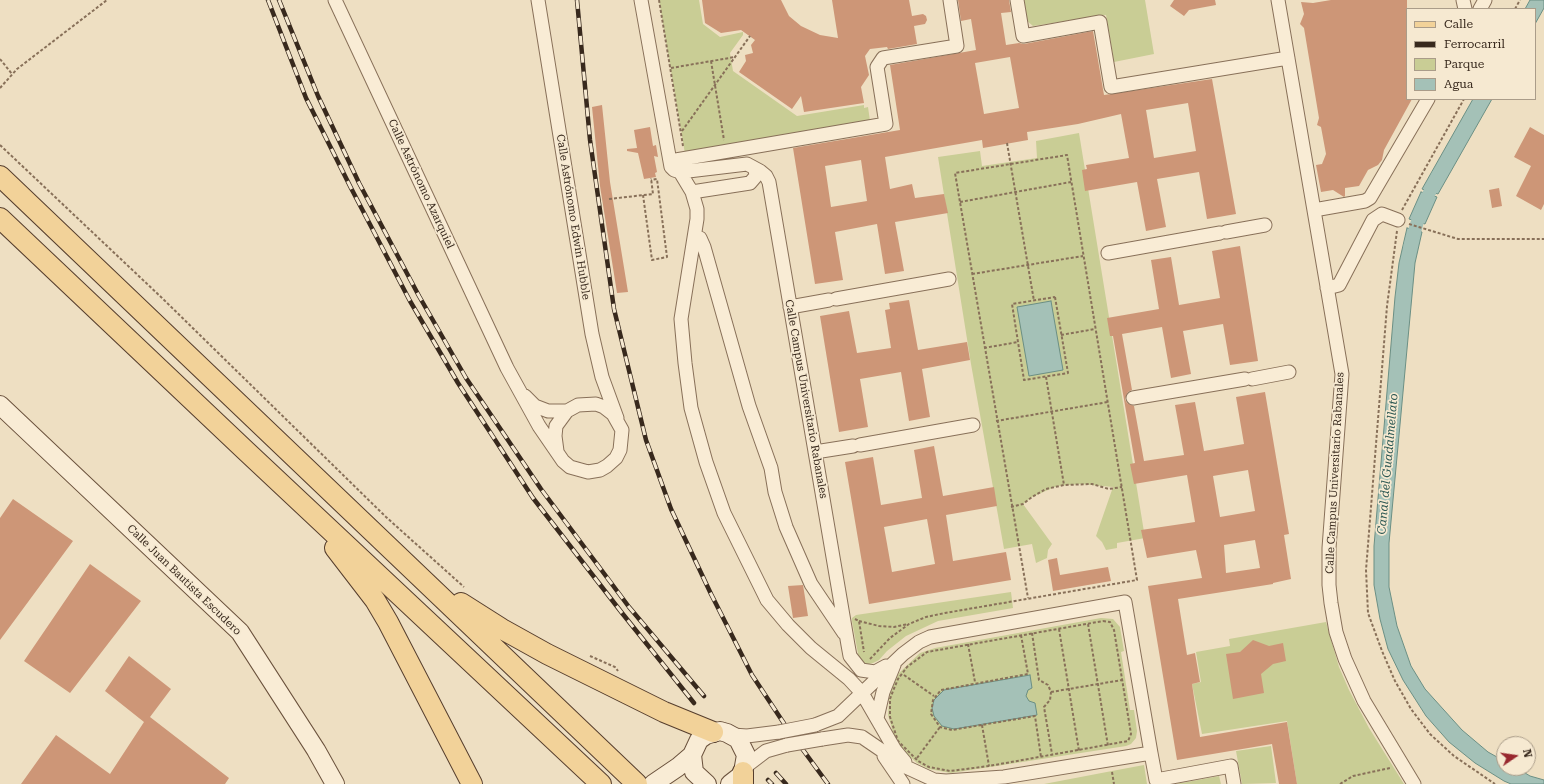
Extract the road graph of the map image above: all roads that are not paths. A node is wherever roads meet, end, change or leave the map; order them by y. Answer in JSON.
{"nodes":[{"id":1,"x":335,"y":0,"type":"edge"},
{"id":2,"x":538,"y":0,"type":"edge"},
{"id":3,"x":641,"y":0,"type":"edge"},
{"id":4,"x":950,"y":0,"type":"edge"},
{"id":5,"x":1017,"y":0,"type":"edge"},
{"id":6,"x":1278,"y":0,"type":"edge"},
{"id":7,"x":1288,"y":58,"type":"junction"},
{"id":8,"x":1427,"y":100,"type":"edge"},
{"id":9,"x":670,"y":162,"type":"junction"},
{"id":10,"x":755,"y":169,"type":"junction"},
{"id":11,"x":680,"y":172,"type":"junction"},
{"id":12,"x":0,"y":176,"type":"edge"},
{"id":13,"x":692,"y":192,"type":"junction"},
{"id":14,"x":1314,"y":210,"type":"junction"},
{"id":15,"x":0,"y":218,"type":"edge"},
{"id":16,"x":1402,"y":221,"type":"road end"},
{"id":17,"x":1265,"y":225,"type":"dead end"},
{"id":18,"x":694,"y":240,"type":"junction"},
{"id":19,"x":1108,"y":252,"type":"dead end"},
{"id":20,"x":949,"y":279,"type":"dead end"},
{"id":21,"x":1328,"y":288,"type":"junction"},
{"id":22,"x":790,"y":307,"type":"junction"},
{"id":23,"x":507,"y":368,"type":"junction"},
{"id":24,"x":1289,"y":372,"type":"dead end"},
{"id":25,"x":1133,"y":398,"type":"dead end"},
{"id":26,"x":0,"y":405,"type":"edge"},
{"id":27,"x":567,"y":411,"type":"junction"},
{"id":28,"x":973,"y":425,"type":"dead end"},
{"id":29,"x":622,"y":430,"type":"junction"},
{"id":30,"x":246,"y":451,"type":"junction"},
{"id":31,"x":557,"y":451,"type":"junction"},
{"id":32,"x":815,"y":452,"type":"junction"},
{"id":33,"x":366,"y":525,"type":"junction"},
{"id":34,"x":847,"y":641,"type":"junction"},
{"id":35,"x":896,"y":660,"type":"junction"},
{"id":36,"x":833,"y":664,"type":"junction"},
{"id":37,"x":862,"y":693,"type":"junction"},
{"id":38,"x":877,"y":718,"type":"junction"},
{"id":39,"x":714,"y":732,"type":"junction"},
{"id":40,"x":733,"y":735,"type":"junction"},
{"id":41,"x":878,"y":749,"type":"junction"},
{"id":42,"x":1151,"y":753,"type":"junction"},
{"id":43,"x":693,"y":763,"type":"junction"},
{"id":44,"x":916,"y":766,"type":"junction"},
{"id":45,"x":741,"y":777,"type":"edge"},
{"id":46,"x":1004,"y":777,"type":"junction"},
{"id":47,"x":661,"y":779,"type":"edge"},
{"id":48,"x":335,"y":784,"type":"edge"},
{"id":49,"x":472,"y":784,"type":"edge"},
{"id":50,"x":602,"y":784,"type":"edge"},
{"id":51,"x":637,"y":784,"type":"edge"},
{"id":52,"x":707,"y":784,"type":"edge"},
{"id":53,"x":903,"y":784,"type":"edge"},
{"id":54,"x":983,"y":784,"type":"edge"},
{"id":55,"x":1234,"y":784,"type":"edge"},
{"id":56,"x":1414,"y":784,"type":"edge"}],
"edges":[{"from":1,"to":23,"type":"street","name":"Calle Astrónomo Azarquiel"},
{"from":2,"to":29,"type":"street","name":"Calle Astrónomo Edwin Hubble"},
{"from":3,"to":9,"type":"street"},
{"from":4,"to":9,"type":"street"},
{"from":5,"to":7,"type":"street"},
{"from":6,"to":7,"type":"street","name":"Calle Campus Universitario Rabanales"},
{"from":7,"to":14,"type":"street","name":"Calle Campus Universitario Rabanales"},
{"from":8,"to":14,"type":"street"},
{"from":9,"to":11,"type":"street"},
{"from":10,"to":11,"type":"street","name":"Calle Campus Universitario Rabanales"},
{"from":10,"to":13,"type":"street"},
{"from":10,"to":22,"type":"street","name":"Calle Campus Universitario Rabanales"},
{"from":11,"to":13,"type":"street"},
{"from":12,"to":33,"type":"main road"},
{"from":13,"to":18,"type":"street"},
{"from":14,"to":21,"type":"street","name":"Calle Campus Universitario Rabanales"},
{"from":15,"to":30,"type":"main road"},
{"from":16,"to":21,"type":"street"},
{"from":17,"to":19,"type":"street"},
{"from":18,"to":34,"type":"street","name":"Calle Campus Universitario Rabanales"},
{"from":18,"to":36,"type":"street"},
{"from":20,"to":22,"type":"street"},
{"from":21,"to":56,"type":"street","name":"Calle Campus Universitario Rabanales"},
{"from":22,"to":32,"type":"street","name":"Calle Campus Universitario Rabanales"},
{"from":23,"to":27,"type":"street"},
{"from":23,"to":31,"type":"street"},
{"from":24,"to":25,"type":"street"},
{"from":26,"to":48,"type":"street","name":"Calle Juan Bautista Escudero"},
{"from":27,"to":29,"type":"street"},
{"from":27,"to":31,"type":"street"},
{"from":28,"to":32,"type":"street"},
{"from":29,"to":31,"type":"street"},
{"from":30,"to":49,"type":"main road"},
{"from":30,"to":50,"type":"main road"},
{"from":32,"to":34,"type":"street","name":"Calle Campus Universitario Rabanales"},
{"from":33,"to":39,"type":"main road"},
{"from":33,"to":51,"type":"main road"},
{"from":34,"to":35,"type":"street","name":"Calle Campus Universitario Rabanales"},
{"from":34,"to":36,"type":"street"},
{"from":35,"to":37,"type":"street","name":"Calle Campus Universitario Rabanales"},
{"from":35,"to":38,"type":"street","name":"Calle Campus Universitario Rabanales"},
{"from":35,"to":42,"type":"street","name":"Calle Campus Universitario Rabanales"},
{"from":36,"to":37,"type":"street"},
{"from":37,"to":38,"type":"street"},
{"from":37,"to":40,"type":"street","name":"Calle Campus Universitario Rabanales","bridge":true},
{"from":38,"to":44,"type":"street"},
{"from":39,"to":40,"type":"street"},
{"from":39,"to":43,"type":"street"},
{"from":40,"to":45,"type":"street"},
{"from":41,"to":44,"type":"street"},
{"from":41,"to":45,"type":"street","bridge":true},
{"from":41,"to":53,"type":"street"},
{"from":42,"to":46,"type":"street"},
{"from":42,"to":55,"type":"street","name":"Calle Campus Universitario Rabanales"},
{"from":43,"to":47,"type":"street"},
{"from":43,"to":52,"type":"street"},
{"from":44,"to":46,"type":"street"},
{"from":46,"to":54,"type":"street"}]}
